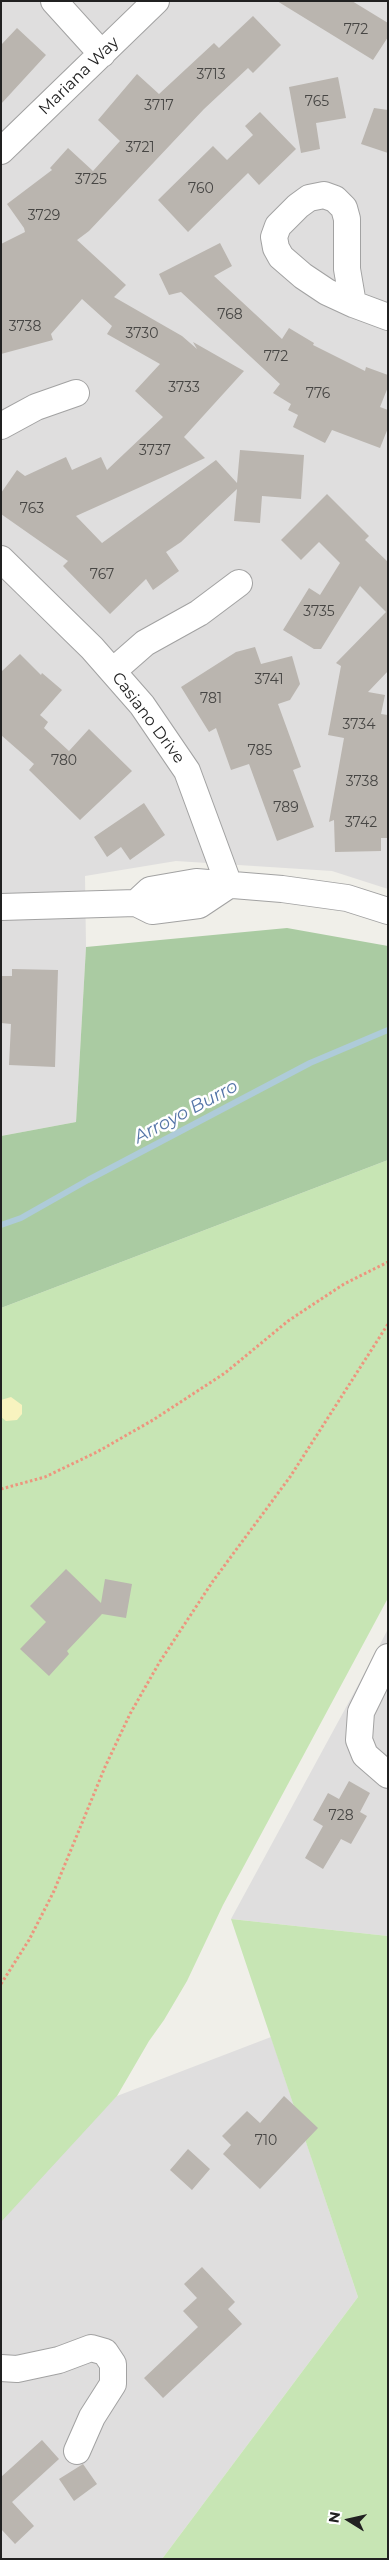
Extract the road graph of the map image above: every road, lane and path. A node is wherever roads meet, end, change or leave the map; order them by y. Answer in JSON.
{"nodes":[{"id":1,"x":54,"y":1,"type":"edge"},
{"id":2,"x":156,"y":1,"type":"edge"},
{"id":3,"x":102,"y":54,"type":"junction"},
{"id":4,"x":1,"y":151,"type":"edge"},
{"id":5,"x":353,"y":304,"type":"dead end"},
{"id":6,"x":388,"y":317,"type":"edge"},
{"id":7,"x":76,"y":393,"type":"dead end"},
{"id":8,"x":1,"y":426,"type":"edge"},
{"id":9,"x":1,"y":559,"type":"edge"},
{"id":10,"x":238,"y":583,"type":"dead end"},
{"id":11,"x":113,"y":671,"type":"junction"},
{"id":12,"x":229,"y":885,"type":"junction"},
{"id":13,"x":1,"y":907,"type":"edge"},
{"id":14,"x":388,"y":912,"type":"edge"},
{"id":15,"x":388,"y":1262,"type":"edge"},
{"id":16,"x":388,"y":1324,"type":"edge"},
{"id":17,"x":1,"y":1488,"type":"edge"},
{"id":18,"x":388,"y":1657,"type":"edge"},
{"id":19,"x":388,"y":1775,"type":"edge"},
{"id":20,"x":1,"y":1984,"type":"edge"},
{"id":21,"x":1,"y":2368,"type":"edge"},
{"id":22,"x":77,"y":2451,"type":"dead end"}],
"edges":[{"from":1,"to":3,"type":"street"},
{"from":2,"to":3,"type":"street","name":"Mariana Way"},
{"from":3,"to":4,"type":"street","name":"Mariana Way"},
{"from":5,"to":6,"type":"street"},
{"from":7,"to":8,"type":"street"},
{"from":9,"to":11,"type":"street","name":"Casiano Drive"},
{"from":10,"to":11,"type":"street"},
{"from":11,"to":12,"type":"street","name":"Casiano Drive"},
{"from":12,"to":13,"type":"street"},
{"from":12,"to":14,"type":"street"},
{"from":15,"to":17,"type":"path"},
{"from":16,"to":20,"type":"path"},
{"from":18,"to":19,"type":"street"},
{"from":21,"to":22,"type":"street"}]}
